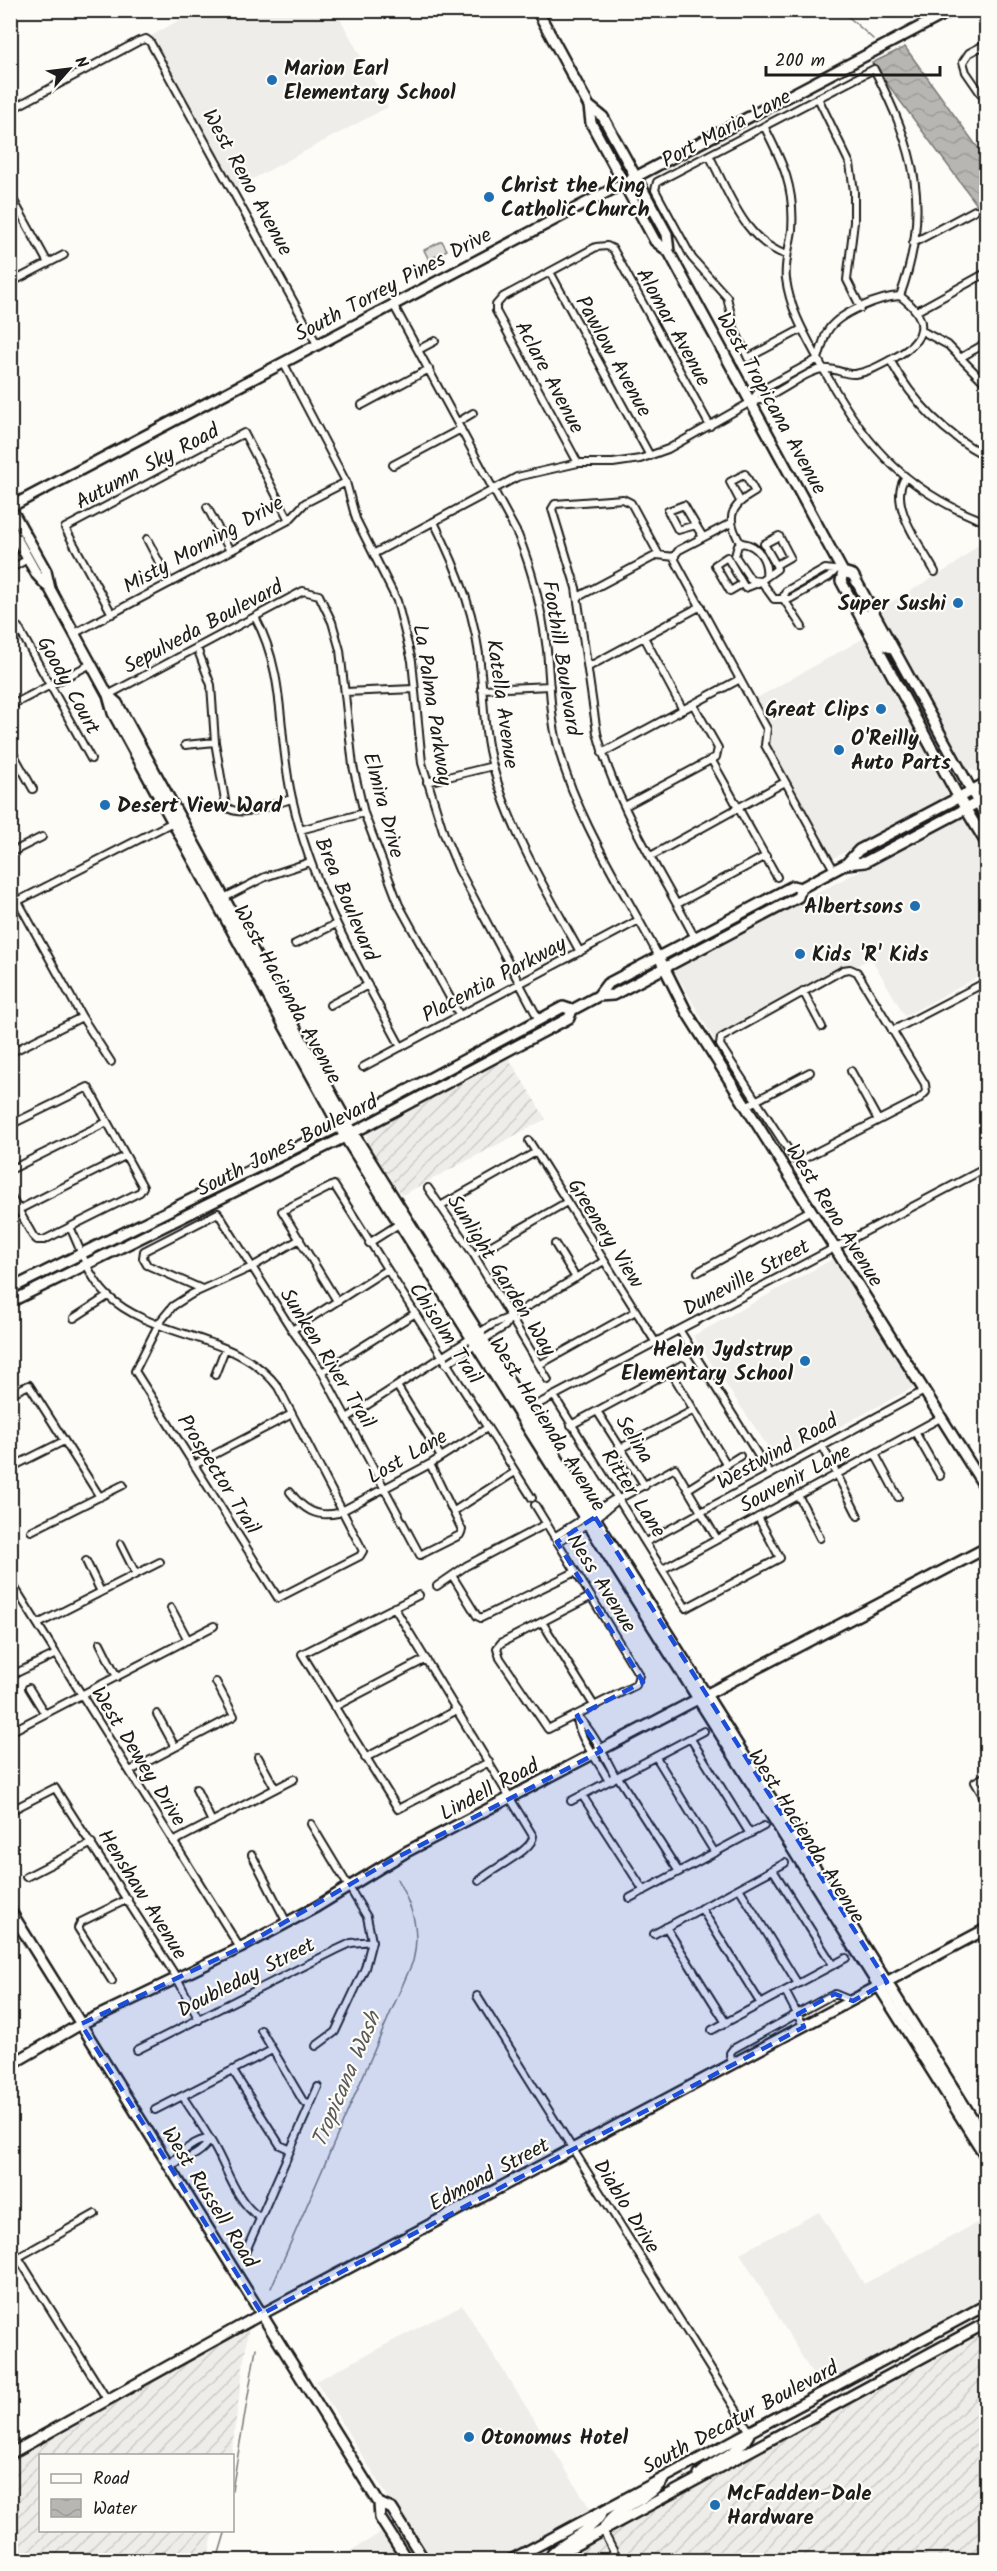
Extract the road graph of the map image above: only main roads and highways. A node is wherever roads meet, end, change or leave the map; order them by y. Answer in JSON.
{"nodes":[{"id":1,"x":537,"y":10,"type":"edge"},
{"id":2,"x":952,"y":10,"type":"edge"},
{"id":3,"x":590,"y":106,"type":"junction"},
{"id":4,"x":635,"y":176,"type":"junction"},
{"id":5,"x":623,"y":182,"type":"junction"},
{"id":6,"x":669,"y":252,"type":"junction"},
{"id":7,"x":10,"y":507,"type":"edge"},
{"id":8,"x":10,"y":527,"type":"edge"},
{"id":9,"x":839,"y":569,"type":"junction"},
{"id":10,"x":50,"y":589,"type":"junction"},
{"id":11,"x":855,"y":606,"type":"junction"},
{"id":12,"x":893,"y":648,"type":"junction"},
{"id":13,"x":987,"y":783,"type":"edge"},
{"id":14,"x":971,"y":791,"type":"junction"},
{"id":15,"x":959,"y":797,"type":"junction"},
{"id":16,"x":982,"y":801,"type":"edge"},
{"id":17,"x":966,"y":809,"type":"junction"},
{"id":18,"x":987,"y":817,"type":"edge"},
{"id":19,"x":987,"y":843,"type":"edge"},
{"id":20,"x":846,"y":864,"type":"junction"},
{"id":21,"x":801,"y":888,"type":"junction"},
{"id":22,"x":659,"y":957,"type":"junction"},
{"id":23,"x":664,"y":968,"type":"junction"},
{"id":24,"x":598,"y":996,"type":"junction"},
{"id":25,"x":572,"y":1010,"type":"junction"},
{"id":26,"x":487,"y":1048,"type":"junction"},
{"id":27,"x":493,"y":1059,"type":"junction"},
{"id":28,"x":344,"y":1124,"type":"junction"},
{"id":29,"x":349,"y":1135,"type":"junction"},
{"id":30,"x":10,"y":1288,"type":"edge"},
{"id":31,"x":10,"y":1302,"type":"edge"},
{"id":32,"x":987,"y":1489,"type":"edge"},
{"id":33,"x":987,"y":1548,"type":"edge"},
{"id":34,"x":703,"y":1697,"type":"junction"},
{"id":35,"x":10,"y":1911,"type":"edge"},
{"id":36,"x":987,"y":1929,"type":"edge"},
{"id":37,"x":883,"y":1984,"type":"junction"},
{"id":38,"x":81,"y":2024,"type":"junction"},
{"id":39,"x":10,"y":2065,"type":"edge"},
{"id":40,"x":944,"y":2081,"type":"junction"},
{"id":41,"x":987,"y":2140,"type":"edge"},
{"id":42,"x":987,"y":2157,"type":"edge"},
{"id":43,"x":987,"y":2305,"type":"edge"},
{"id":44,"x":262,"y":2314,"type":"junction"},
{"id":45,"x":987,"y":2323,"type":"edge"},
{"id":46,"x":750,"y":2432,"type":"junction"},
{"id":47,"x":10,"y":2454,"type":"edge"},
{"id":48,"x":665,"y":2478,"type":"junction"},
{"id":49,"x":693,"y":2482,"type":"junction"},
{"id":50,"x":379,"y":2503,"type":"junction"},
{"id":51,"x":603,"y":2511,"type":"junction"},
{"id":52,"x":603,"y":2531,"type":"junction"},
{"id":53,"x":407,"y":2560,"type":"edge"},
{"id":54,"x":423,"y":2560,"type":"edge"},
{"id":55,"x":511,"y":2560,"type":"edge"},
{"id":56,"x":547,"y":2560,"type":"edge"}],
"edges":[{"from":1,"to":3,"type":"main road","name":"West Tropicana Avenue"},
{"from":2,"to":4,"type":"main road","name":"South Torrey Pines Drive"},
{"from":3,"to":4,"type":"main road","name":"West Tropicana Avenue"},
{"from":3,"to":5,"type":"main road","name":"West Tropicana Avenue"},
{"from":4,"to":5,"type":"main road","name":"South Torrey Pines Drive"},
{"from":4,"to":6,"type":"main road","name":"West Tropicana Avenue"},
{"from":5,"to":6,"type":"main road","name":"West Tropicana Avenue"},
{"from":5,"to":7,"type":"main road","name":"South Torrey Pines Drive"},
{"from":6,"to":9,"type":"main road","name":"West Tropicana Avenue"},
{"from":7,"to":10,"type":"main road","name":"West Hacienda Avenue"},
{"from":8,"to":10,"type":"main road","name":"West Hacienda Avenue"},
{"from":9,"to":11,"type":"main road","name":"West Tropicana Avenue"},
{"from":9,"to":12,"type":"main road","name":"West Tropicana Avenue"},
{"from":10,"to":28,"type":"main road","name":"West Hacienda Avenue"},
{"from":11,"to":12,"type":"main road"},
{"from":11,"to":15,"type":"main road","name":"West Tropicana Avenue"},
{"from":12,"to":14,"type":"main road","name":"West Tropicana Avenue"},
{"from":13,"to":14,"type":"main road","name":"South Jones Boulevard"},
{"from":14,"to":15,"type":"main road","name":"South Jones Boulevard"},
{"from":14,"to":16,"type":"main road","name":"West Tropicana Avenue"},
{"from":15,"to":17,"type":"main road","name":"West Tropicana Avenue"},
{"from":15,"to":20,"type":"main road","name":"South Jones Boulevard"},
{"from":16,"to":17,"type":"main road","name":"South Jones Boulevard"},
{"from":16,"to":18,"type":"main road","name":"West Tropicana Avenue"},
{"from":17,"to":19,"type":"main road","name":"West Tropicana Avenue"},
{"from":17,"to":20,"type":"main road","name":"South Jones Boulevard"},
{"from":20,"to":21,"type":"main road","name":"South Jones Boulevard"},
{"from":21,"to":22,"type":"main road","name":"South Jones Boulevard"},
{"from":21,"to":23,"type":"main road","name":"South Jones Boulevard"},
{"from":22,"to":23,"type":"main road","name":"West Reno Avenue"},
{"from":22,"to":24,"type":"main road","name":"South Jones Boulevard"},
{"from":23,"to":24,"type":"main road","name":"South Jones Boulevard"},
{"from":23,"to":32,"type":"main road","name":"West Reno Avenue"},
{"from":24,"to":25,"type":"main road","name":"South Jones Boulevard"},
{"from":25,"to":26,"type":"main road","name":"South Jones Boulevard"},
{"from":25,"to":27,"type":"main road","name":"South Jones Boulevard"},
{"from":26,"to":27,"type":"main road"},
{"from":26,"to":28,"type":"main road","name":"South Jones Boulevard"},
{"from":27,"to":29,"type":"main road","name":"South Jones Boulevard"},
{"from":28,"to":29,"type":"main road","name":"West Hacienda Avenue"},
{"from":28,"to":30,"type":"main road","name":"South Jones Boulevard"},
{"from":29,"to":31,"type":"main road","name":"South Jones Boulevard"},
{"from":29,"to":34,"type":"main road","name":"West Hacienda Avenue"},
{"from":33,"to":34,"type":"main road","name":"Lindell Road"},
{"from":34,"to":37,"type":"main road","name":"West Hacienda Avenue"},
{"from":34,"to":38,"type":"main road","name":"Lindell Road"},
{"from":35,"to":38,"type":"main road","name":"West Russell Road"},
{"from":36,"to":37,"type":"main road","name":"Edmond Street"},
{"from":37,"to":40,"type":"main road","name":"West Hacienda Avenue"},
{"from":37,"to":44,"type":"main road","name":"Edmond Street"},
{"from":38,"to":39,"type":"main road","name":"Lindell Road"},
{"from":38,"to":44,"type":"main road","name":"West Russell Road"},
{"from":40,"to":41,"type":"main road","name":"West Hacienda Avenue"},
{"from":40,"to":42,"type":"main road","name":"West Hacienda Avenue"},
{"from":43,"to":46,"type":"main road","name":"South Decatur Boulevard"},
{"from":44,"to":47,"type":"main road","name":"Edmond Street"},
{"from":44,"to":50,"type":"main road","name":"West Russell Road"},
{"from":45,"to":49,"type":"main road","name":"South Decatur Boulevard"},
{"from":46,"to":48,"type":"main road","name":"South Decatur Boulevard"},
{"from":46,"to":49,"type":"main road"},
{"from":48,"to":51,"type":"main road","name":"South Decatur Boulevard"},
{"from":48,"to":52,"type":"main road"},
{"from":49,"to":52,"type":"main road","name":"South Decatur Boulevard"},
{"from":50,"to":53,"type":"main road","name":"West Russell Road"},
{"from":50,"to":54,"type":"main road","name":"West Russell Road"},
{"from":51,"to":55,"type":"main road","name":"South Decatur Boulevard"},
{"from":51,"to":56,"type":"main road"},
{"from":52,"to":56,"type":"main road","name":"South Decatur Boulevard"}]}
